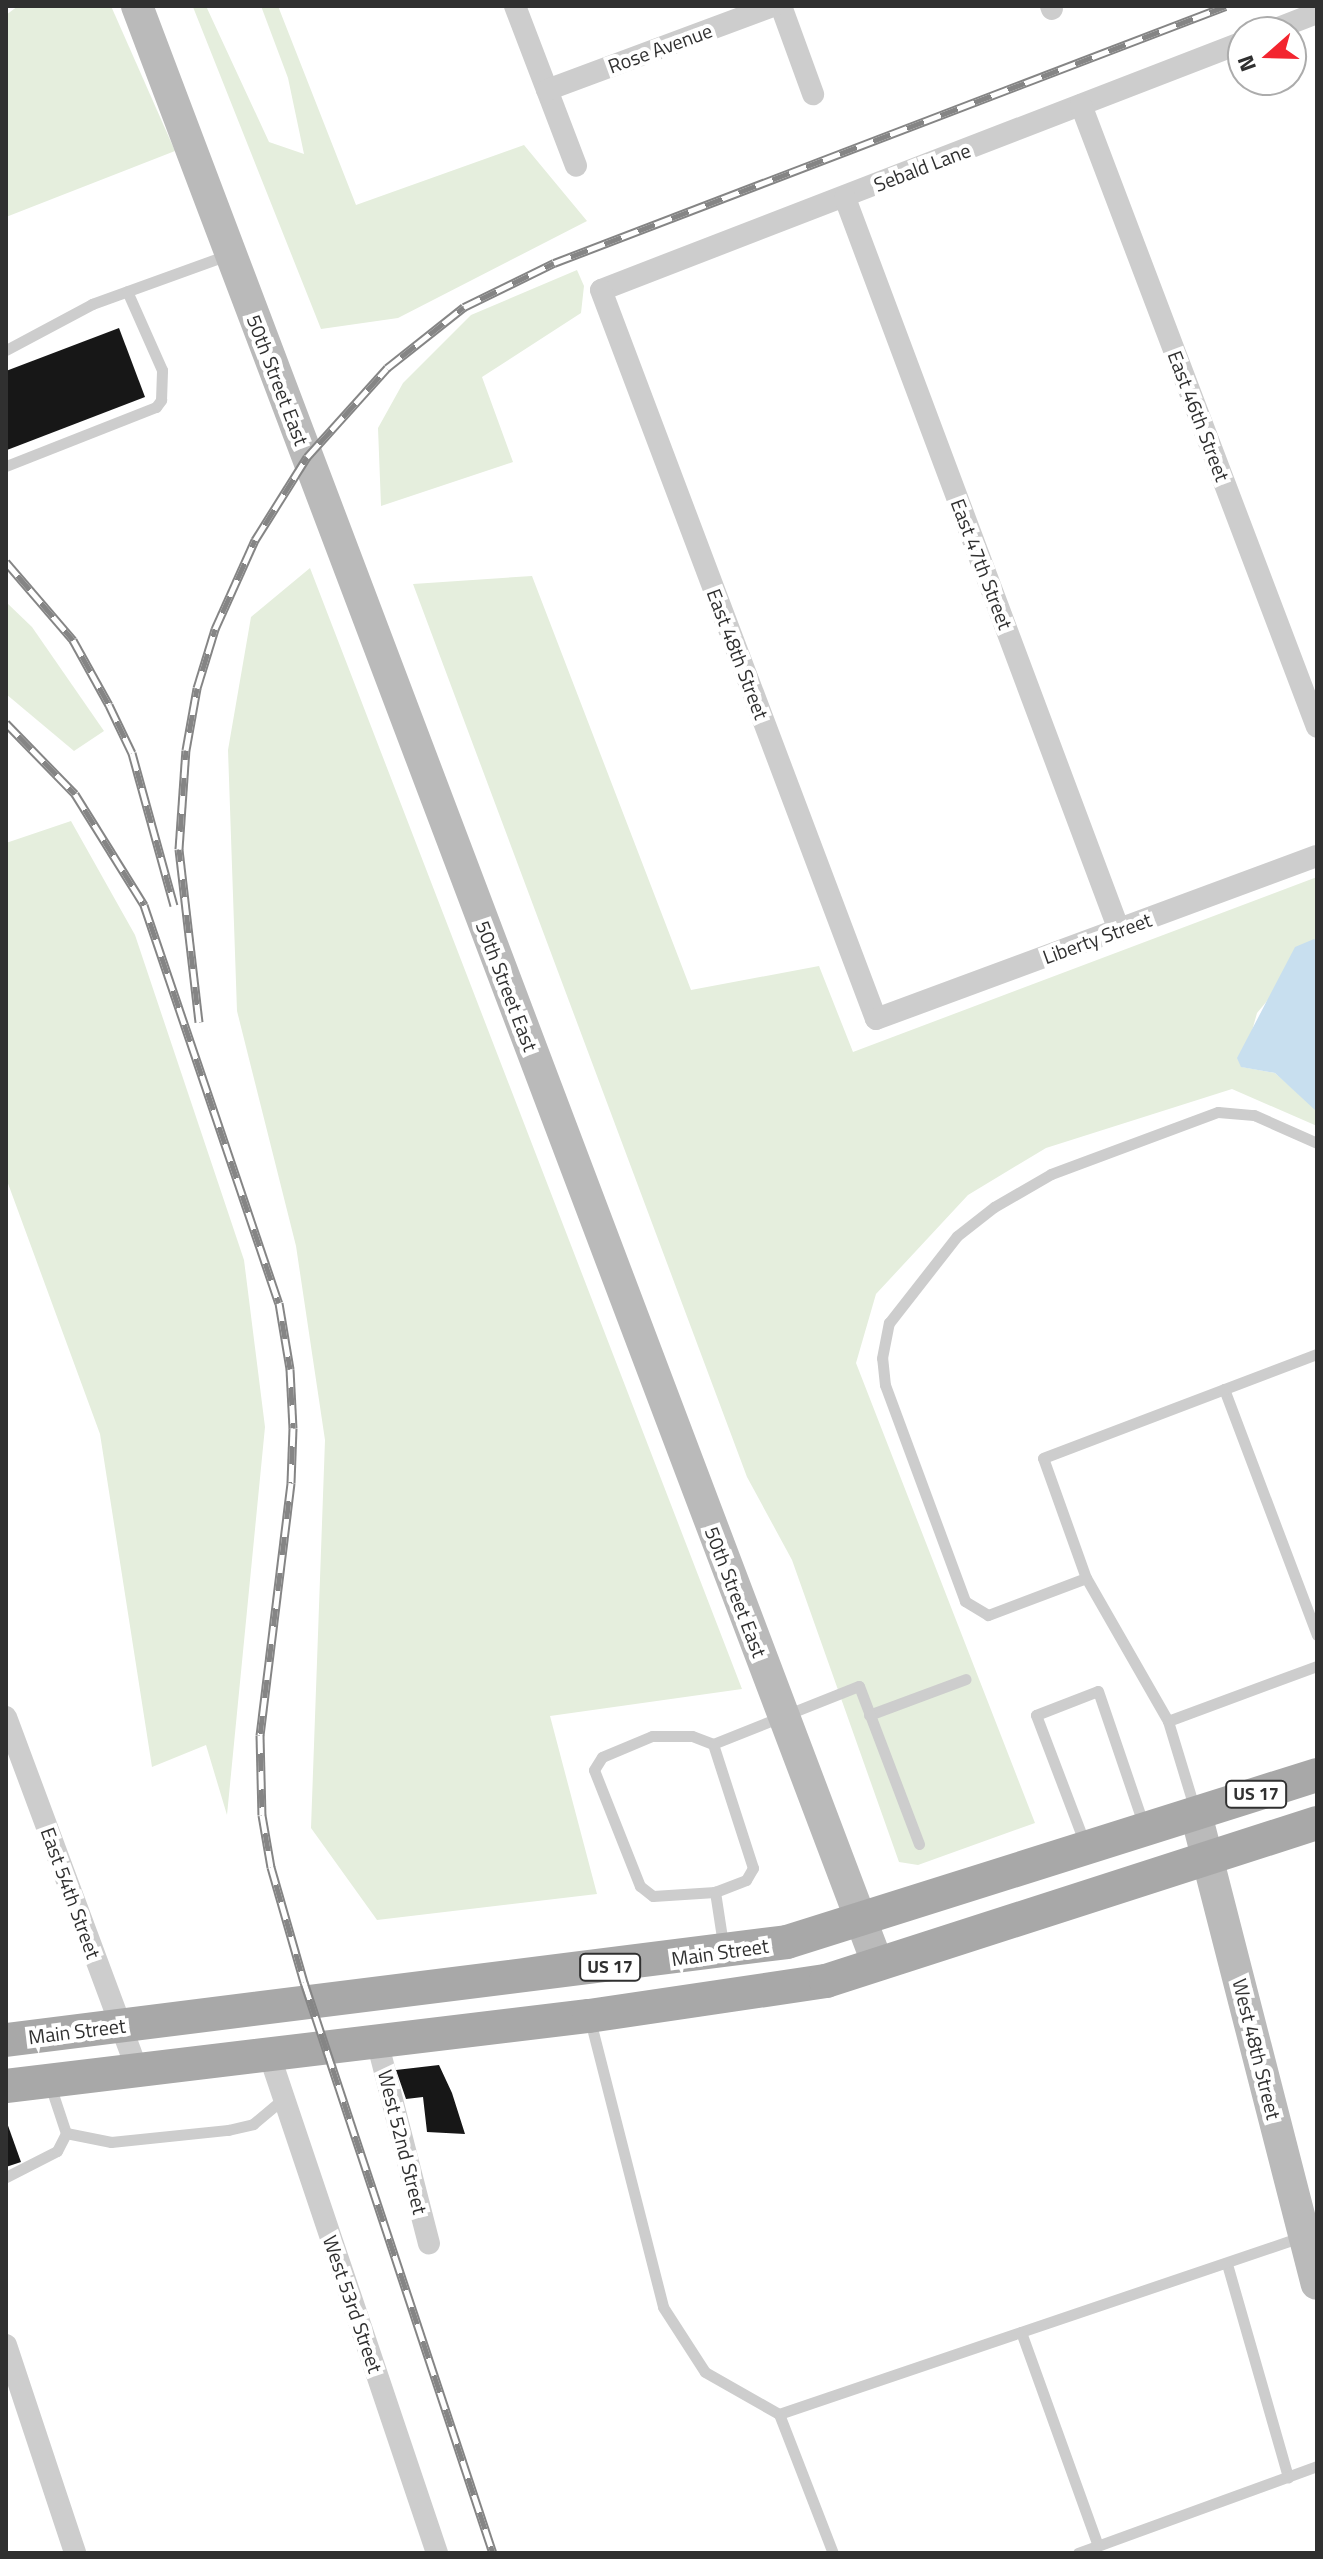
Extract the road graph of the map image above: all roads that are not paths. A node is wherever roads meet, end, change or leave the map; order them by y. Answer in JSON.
{"nodes":[{"id":1,"x":137,"y":6,"type":"edge"},
{"id":2,"x":515,"y":6,"type":"edge"},
{"id":3,"x":773,"y":6,"type":"edge"},
{"id":4,"x":781,"y":6,"type":"edge"},
{"id":5,"x":1227,"y":48,"type":"edge"},
{"id":6,"x":547,"y":90,"type":"junction"},
{"id":7,"x":813,"y":94,"type":"dead end"},
{"id":8,"x":1081,"y":105,"type":"junction"},
{"id":9,"x":576,"y":166,"type":"dead end"},
{"id":10,"x":845,"y":198,"type":"junction"},
{"id":11,"x":230,"y":253,"type":"junction"},
{"id":12,"x":601,"y":290,"type":"joint"},
{"id":13,"x":127,"y":291,"type":"junction"},
{"id":14,"x":6,"y":350,"type":"edge"},
{"id":15,"x":6,"y":466,"type":"edge"},
{"id":16,"x":1317,"y":727,"type":"edge"},
{"id":17,"x":1317,"y":856,"type":"edge"},
{"id":18,"x":1119,"y":930,"type":"junction"},
{"id":19,"x":876,"y":1019,"type":"joint"},
{"id":20,"x":1317,"y":1143,"type":"edge"},
{"id":21,"x":1317,"y":1354,"type":"edge"},
{"id":22,"x":1224,"y":1389,"type":"junction"},
{"id":23,"x":1086,"y":1578,"type":"junction"},
{"id":24,"x":1317,"y":1635,"type":"edge"},
{"id":25,"x":1317,"y":1666,"type":"edge"},
{"id":26,"x":966,"y":1679,"type":"dead end"},
{"id":27,"x":869,"y":1715,"type":"junction"},
{"id":28,"x":6,"y":1717,"type":"edge"},
{"id":29,"x":784,"y":1718,"type":"junction"},
{"id":30,"x":1168,"y":1721,"type":"junction"},
{"id":31,"x":713,"y":1744,"type":"junction"},
{"id":32,"x":1317,"y":1775,"type":"edge"},
{"id":33,"x":1196,"y":1814,"type":"junction"},
{"id":34,"x":1317,"y":1823,"type":"edge"},
{"id":35,"x":1145,"y":1830,"type":"junction"},
{"id":36,"x":919,"y":1844,"type":"dead end"},
{"id":37,"x":1086,"y":1849,"type":"junction"},
{"id":38,"x":1208,"y":1858,"type":"junction"},
{"id":39,"x":715,"y":1892,"type":"junction"},
{"id":40,"x":861,"y":1922,"type":"junction"},
{"id":41,"x":724,"y":1953,"type":"junction"},
{"id":42,"x":878,"y":1965,"type":"junction"},
{"id":43,"x":589,"y":2016,"type":"junction"},
{"id":44,"x":120,"y":2025,"type":"junction"},
{"id":45,"x":6,"y":2040,"type":"edge"},
{"id":46,"x":377,"y":2041,"type":"junction"},
{"id":47,"x":269,"y":2054,"type":"junction"},
{"id":48,"x":137,"y":2070,"type":"junction"},
{"id":49,"x":49,"y":2081,"type":"junction"},
{"id":50,"x":6,"y":2086,"type":"edge"},
{"id":51,"x":284,"y":2098,"type":"junction"},
{"id":52,"x":66,"y":2133,"type":"junction"},
{"id":53,"x":6,"y":2177,"type":"edge"},
{"id":54,"x":1305,"y":2236,"type":"junction"},
{"id":55,"x":429,"y":2243,"type":"dead end"},
{"id":56,"x":1227,"y":2264,"type":"junction"},
{"id":57,"x":1317,"y":2284,"type":"edge"},
{"id":58,"x":1021,"y":2332,"type":"junction"},
{"id":59,"x":6,"y":2345,"type":"edge"},
{"id":60,"x":779,"y":2414,"type":"junction"},
{"id":61,"x":1317,"y":2466,"type":"edge"},
{"id":62,"x":1288,"y":2477,"type":"junction"},
{"id":63,"x":1098,"y":2546,"type":"junction"},
{"id":64,"x":75,"y":2553,"type":"edge"},
{"id":65,"x":437,"y":2553,"type":"edge"},
{"id":66,"x":833,"y":2553,"type":"edge"},
{"id":67,"x":1078,"y":2553,"type":"edge"}],
"edges":[{"from":1,"to":11,"type":"street","name":"50th Street East"},
{"from":2,"to":6,"type":"street"},
{"from":3,"to":6,"type":"street","name":"Rose Avenue"},
{"from":4,"to":7,"type":"street"},
{"from":5,"to":8,"type":"street","name":"Sebald Lane"},
{"from":6,"to":9,"type":"street"},
{"from":8,"to":10,"type":"street","name":"Sebald Lane"},
{"from":8,"to":16,"type":"street","name":"East 46th Street"},
{"from":10,"to":12,"type":"street","name":"Sebald Lane"},
{"from":10,"to":18,"type":"street","name":"East 47th Street"},
{"from":11,"to":13,"type":"lane"},
{"from":11,"to":29,"type":"street","name":"50th Street East"},
{"from":12,"to":19,"type":"street","name":"East 48th Street"},
{"from":13,"to":14,"type":"lane"},
{"from":13,"to":15,"type":"lane"},
{"from":17,"to":18,"type":"street","name":"Liberty Street"},
{"from":18,"to":19,"type":"street","name":"Liberty Street"},
{"from":20,"to":23,"type":"lane"},
{"from":21,"to":22,"type":"lane"},
{"from":22,"to":23,"type":"lane"},
{"from":22,"to":24,"type":"lane"},
{"from":23,"to":30,"type":"lane"},
{"from":25,"to":30,"type":"lane"},
{"from":26,"to":27,"type":"lane"},
{"from":27,"to":29,"type":"lane"},
{"from":27,"to":36,"type":"lane"},
{"from":28,"to":44,"type":"street","name":"East 54th Street"},
{"from":29,"to":31,"type":"lane"},
{"from":29,"to":40,"type":"street","name":"50th Street East"},
{"from":30,"to":33,"type":"lane"},
{"from":31,"to":39,"type":"lane"},
{"from":31,"to":39,"type":"lane"},
{"from":32,"to":33,"type":"main road","name":"Main Street","number":"US 17"},
{"from":33,"to":35,"type":"main road","name":"Main Street","number":"US 17"},
{"from":33,"to":38,"type":"street","name":"West 48th Street"},
{"from":34,"to":38,"type":"main road","number":"US 17"},
{"from":35,"to":37,"type":"main road","name":"Main Street","number":"US 17"},
{"from":35,"to":37,"type":"lane"},
{"from":37,"to":40,"type":"main road","name":"Main Street","number":"US 17"},
{"from":38,"to":42,"type":"main road","number":"US 17"},
{"from":38,"to":54,"type":"street","name":"West 48th Street"},
{"from":39,"to":41,"type":"lane"},
{"from":40,"to":41,"type":"main road","name":"Main Street","number":"US 17"},
{"from":40,"to":42,"type":"street","name":"50th Street East"},
{"from":41,"to":44,"type":"main road","name":"Main Street","number":"US 17"},
{"from":42,"to":43,"type":"main road","number":"US 17"},
{"from":43,"to":46,"type":"main road","number":"US 17"},
{"from":43,"to":60,"type":"lane"},
{"from":44,"to":45,"type":"main road","name":"Main Street","number":"US 17"},
{"from":44,"to":48,"type":"street","name":"East 54th Street"},
{"from":46,"to":47,"type":"main road","number":"US 17"},
{"from":46,"to":55,"type":"street","name":"West 52nd Street"},
{"from":47,"to":48,"type":"main road","number":"US 17"},
{"from":47,"to":51,"type":"street","name":"West 53rd Street"},
{"from":48,"to":49,"type":"main road","number":"US 17"},
{"from":49,"to":50,"type":"main road","number":"US 17"},
{"from":49,"to":52,"type":"lane"},
{"from":51,"to":52,"type":"lane"},
{"from":51,"to":65,"type":"street","name":"West 53rd Street"},
{"from":52,"to":53,"type":"lane"},
{"from":54,"to":56,"type":"lane"},
{"from":54,"to":57,"type":"street","name":"West 48th Street"},
{"from":56,"to":58,"type":"lane"},
{"from":56,"to":62,"type":"lane"},
{"from":58,"to":60,"type":"lane"},
{"from":58,"to":63,"type":"lane"},
{"from":59,"to":64,"type":"street"},
{"from":60,"to":66,"type":"lane"},
{"from":61,"to":62,"type":"lane"},
{"from":62,"to":63,"type":"lane"},
{"from":63,"to":67,"type":"lane"}]}
